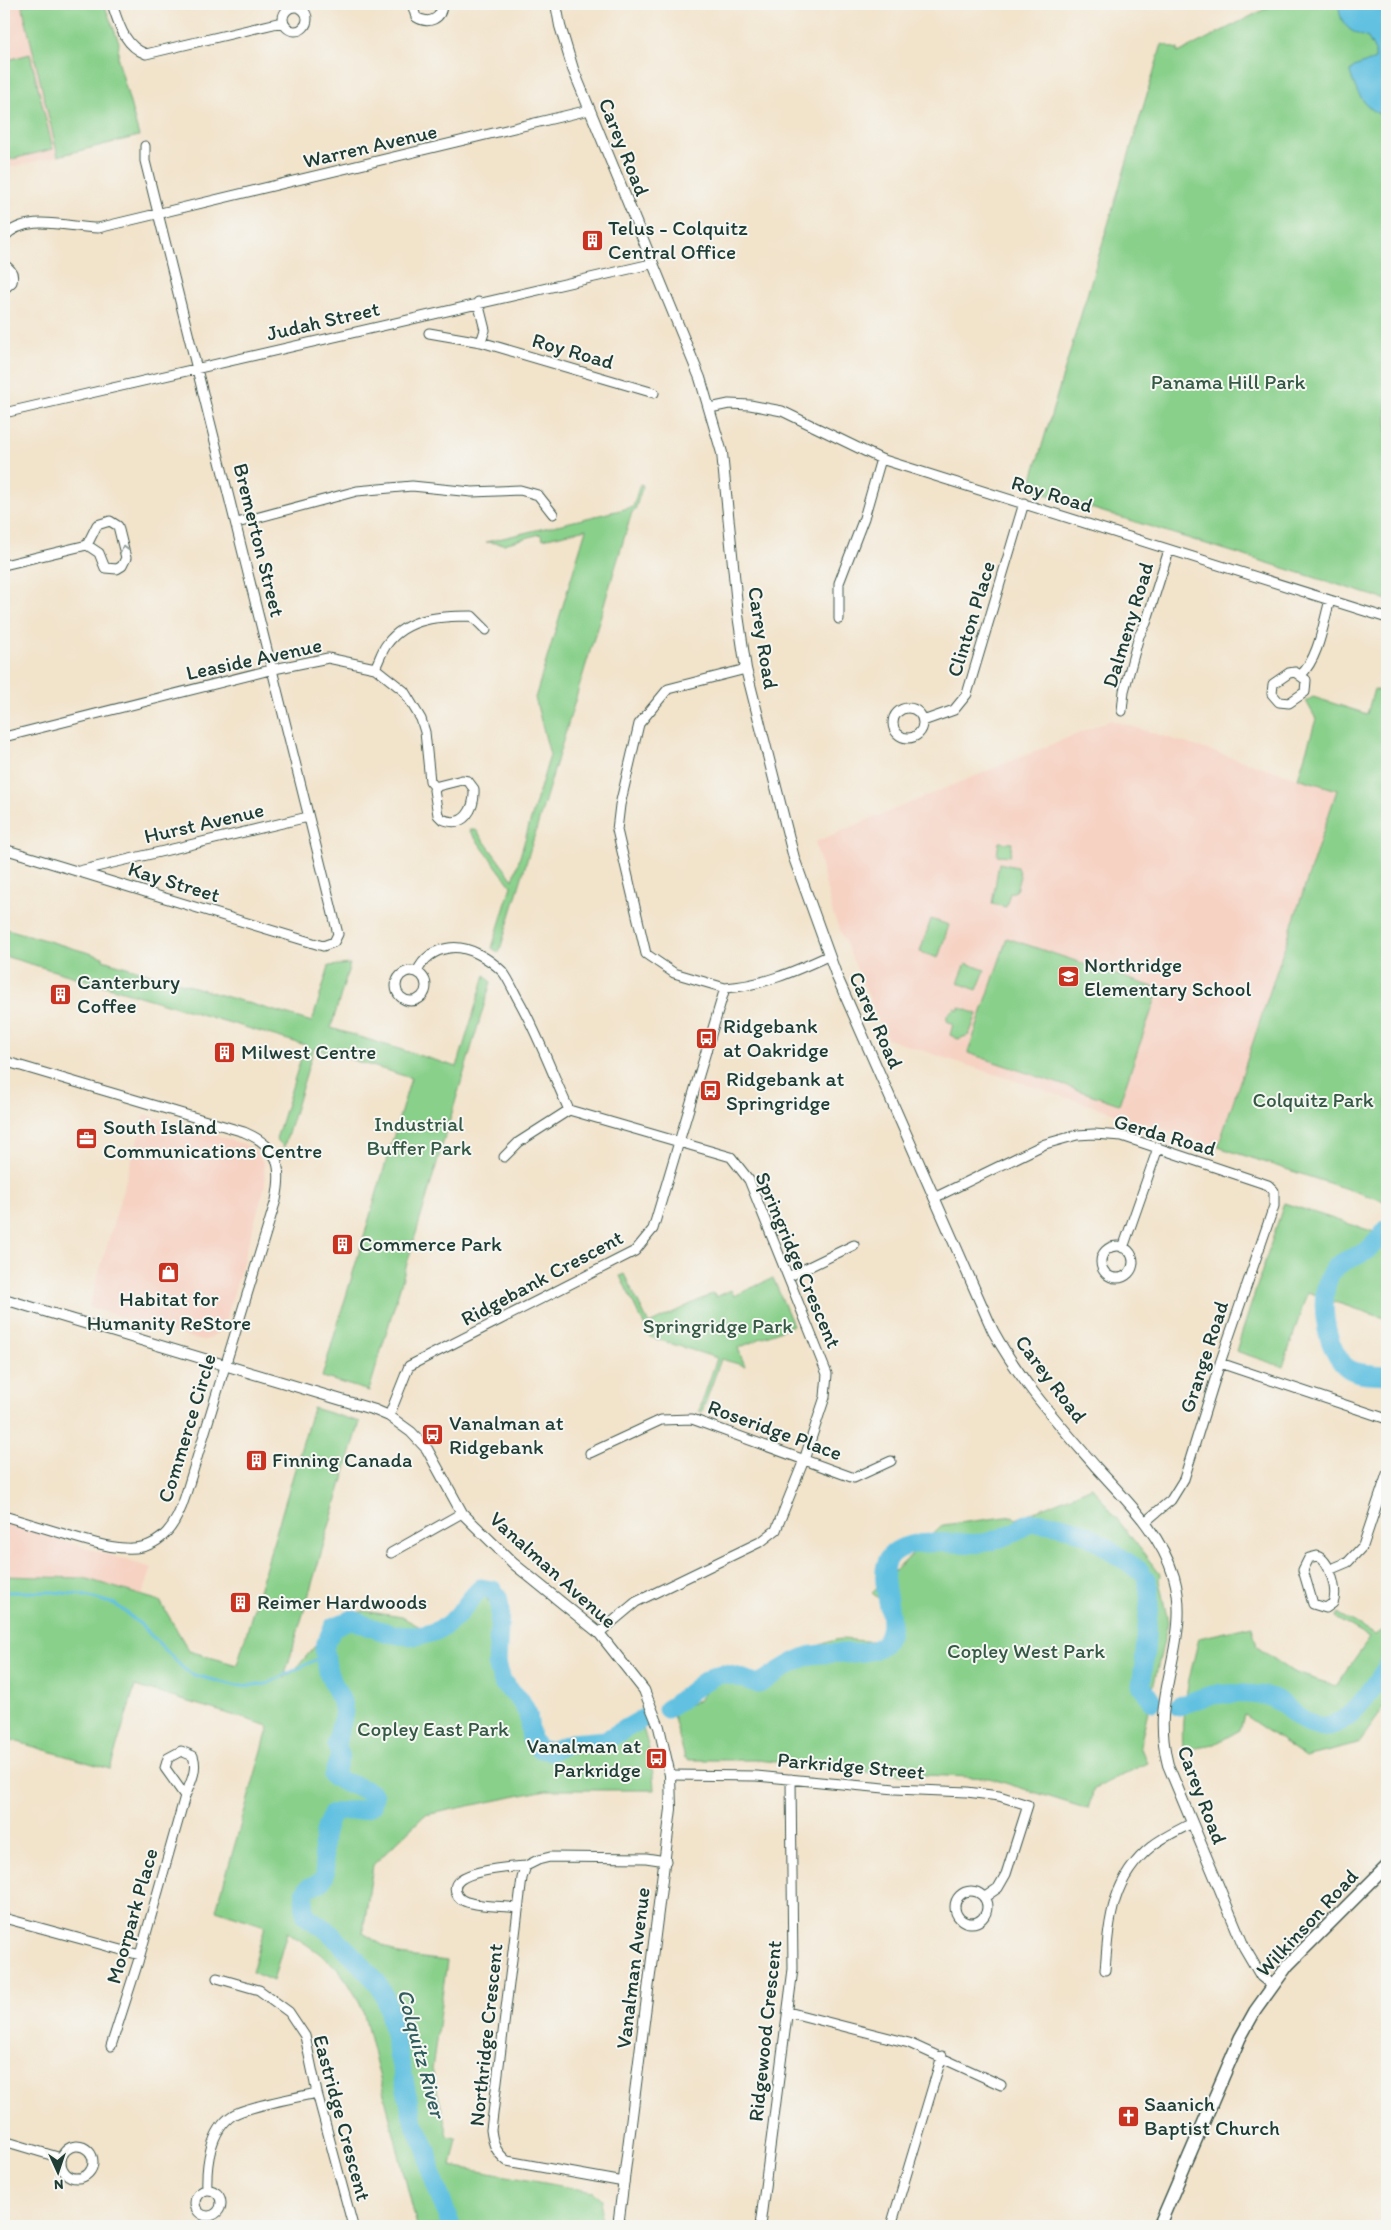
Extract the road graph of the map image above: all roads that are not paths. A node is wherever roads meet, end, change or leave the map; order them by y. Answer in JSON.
{"nodes":[{"id":1,"x":112,"y":4,"type":"edge"},
{"id":2,"x":412,"y":4,"type":"edge"},
{"id":3,"x":442,"y":4,"type":"edge"},
{"id":4,"x":556,"y":4,"type":"edge"},
{"id":5,"x":282,"y":22,"type":"dead end"},
{"id":6,"x":589,"y":110,"type":"junction"},
{"id":7,"x":144,"y":146,"type":"dead end"},
{"id":8,"x":159,"y":215,"type":"junction"},
{"id":9,"x":4,"y":237,"type":"edge"},
{"id":10,"x":651,"y":264,"type":"junction"},
{"id":11,"x":4,"y":265,"type":"edge"},
{"id":12,"x":4,"y":289,"type":"edge"},
{"id":13,"x":478,"y":302,"type":"junction"},
{"id":14,"x":430,"y":333,"type":"dead end"},
{"id":15,"x":481,"y":342,"type":"junction"},
{"id":16,"x":197,"y":368,"type":"junction"},
{"id":17,"x":654,"y":393,"type":"dead end"},
{"id":18,"x":710,"y":408,"type":"junction"},
{"id":19,"x":4,"y":413,"type":"edge"},
{"id":20,"x":881,"y":459,"type":"junction"},
{"id":21,"x":1024,"y":503,"type":"junction"},
{"id":22,"x":553,"y":514,"type":"dead end"},
{"id":23,"x":237,"y":523,"type":"junction"},
{"id":24,"x":87,"y":545,"type":"junction"},
{"id":25,"x":1169,"y":550,"type":"junction"},
{"id":26,"x":4,"y":565,"type":"edge"},
{"id":27,"x":1330,"y":600,"type":"junction"},
{"id":28,"x":1387,"y":618,"type":"edge"},
{"id":29,"x":839,"y":619,"type":"dead end"},
{"id":30,"x":486,"y":630,"type":"dead end"},
{"id":31,"x":375,"y":668,"type":"junction"},
{"id":32,"x":746,"y":669,"type":"junction"},
{"id":33,"x":274,"y":670,"type":"junction"},
{"id":34,"x":1301,"y":675,"type":"dead end"},
{"id":35,"x":1122,"y":711,"type":"dead end"},
{"id":36,"x":923,"y":721,"type":"dead end"},
{"id":37,"x":4,"y":737,"type":"edge"},
{"id":38,"x":436,"y":788,"type":"junction"},
{"id":39,"x":308,"y":817,"type":"junction"},
{"id":40,"x":4,"y":849,"type":"edge"},
{"id":41,"x":79,"y":871,"type":"junction"},
{"id":42,"x":334,"y":942,"type":"joint"},
{"id":43,"x":828,"y":956,"type":"junction"},
{"id":44,"x":417,"y":972,"type":"dead end"},
{"id":45,"x":725,"y":988,"type":"junction"},
{"id":46,"x":4,"y":1061,"type":"edge"},
{"id":47,"x":569,"y":1110,"type":"junction"},
{"id":48,"x":679,"y":1142,"type":"junction"},
{"id":49,"x":1158,"y":1148,"type":"junction"},
{"id":50,"x":504,"y":1156,"type":"dead end"},
{"id":51,"x":1274,"y":1191,"type":"joint"},
{"id":52,"x":934,"y":1198,"type":"junction"},
{"id":53,"x":854,"y":1245,"type":"dead end"},
{"id":54,"x":1123,"y":1248,"type":"dead end"},
{"id":55,"x":788,"y":1276,"type":"junction"},
{"id":56,"x":4,"y":1299,"type":"edge"},
{"id":57,"x":1220,"y":1363,"type":"junction"},
{"id":58,"x":225,"y":1365,"type":"junction"},
{"id":59,"x":388,"y":1416,"type":"junction"},
{"id":60,"x":1387,"y":1419,"type":"edge"},
{"id":61,"x":590,"y":1453,"type":"dead end"},
{"id":62,"x":804,"y":1460,"type":"junction"},
{"id":63,"x":891,"y":1461,"type":"dead end"},
{"id":64,"x":1387,"y":1474,"type":"edge"},
{"id":65,"x":462,"y":1513,"type":"junction"},
{"id":66,"x":4,"y":1516,"type":"edge"},
{"id":67,"x":1145,"y":1522,"type":"junction"},
{"id":68,"x":391,"y":1553,"type":"dead end"},
{"id":69,"x":1329,"y":1570,"type":"junction"},
{"id":70,"x":599,"y":1633,"type":"junction"},
{"id":71,"x":670,"y":1775,"type":"junction"},
{"id":72,"x":791,"y":1779,"type":"junction"},
{"id":73,"x":185,"y":1796,"type":"junction"},
{"id":74,"x":1192,"y":1823,"type":"junction"},
{"id":75,"x":666,"y":1861,"type":"junction"},
{"id":76,"x":526,"y":1866,"type":"junction"},
{"id":77,"x":1387,"y":1866,"type":"edge"},
{"id":78,"x":984,"y":1897,"type":"dead end"},
{"id":79,"x":518,"y":1908,"type":"junction"},
{"id":80,"x":4,"y":1918,"type":"edge"},
{"id":81,"x":140,"y":1955,"type":"junction"},
{"id":82,"x":1104,"y":1970,"type":"dead end"},
{"id":83,"x":217,"y":1978,"type":"dead end"},
{"id":84,"x":1272,"y":1985,"type":"junction"},
{"id":85,"x":788,"y":2012,"type":"junction"},
{"id":86,"x":111,"y":2046,"type":"dead end"},
{"id":87,"x":942,"y":2056,"type":"junction"},
{"id":88,"x":1001,"y":2085,"type":"dead end"},
{"id":89,"x":317,"y":2093,"type":"junction"},
{"id":90,"x":4,"y":2141,"type":"edge"},
{"id":91,"x":61,"y":2158,"type":"dead end"},
{"id":92,"x":624,"y":2182,"type":"junction"},
{"id":93,"x":207,"y":2190,"type":"dead end"},
{"id":94,"x":353,"y":2226,"type":"edge"},
{"id":95,"x":618,"y":2226,"type":"edge"},
{"id":96,"x":760,"y":2226,"type":"edge"},
{"id":97,"x":891,"y":2226,"type":"edge"},
{"id":98,"x":1159,"y":2226,"type":"edge"}],
"edges":[{"from":1,"to":5,"type":"street"},
{"from":2,"to":3,"type":"street"},
{"from":4,"to":6,"type":"street","name":"Carey Road"},
{"from":6,"to":8,"type":"street","name":"Warren Avenue"},
{"from":6,"to":10,"type":"street","name":"Carey Road"},
{"from":7,"to":8,"type":"street","name":"Bremerton Street"},
{"from":8,"to":9,"type":"street","name":"Warren Avenue"},
{"from":8,"to":16,"type":"street","name":"Bremerton Street"},
{"from":10,"to":13,"type":"street","name":"Judah Street"},
{"from":10,"to":18,"type":"street","name":"Carey Road"},
{"from":11,"to":12,"type":"street"},
{"from":13,"to":15,"type":"street"},
{"from":13,"to":16,"type":"street","name":"Judah Street"},
{"from":14,"to":15,"type":"street","name":"Roy Road"},
{"from":15,"to":17,"type":"street","name":"Roy Road"},
{"from":16,"to":19,"type":"street","name":"Judah Street"},
{"from":16,"to":23,"type":"street","name":"Bremerton Street"},
{"from":18,"to":20,"type":"street","name":"Roy Road"},
{"from":18,"to":32,"type":"street","name":"Carey Road"},
{"from":20,"to":21,"type":"street","name":"Roy Road"},
{"from":20,"to":29,"type":"street"},
{"from":21,"to":25,"type":"street","name":"Roy Road"},
{"from":21,"to":36,"type":"street","name":"Clinton Place"},
{"from":22,"to":23,"type":"street"},
{"from":23,"to":33,"type":"street","name":"Bremerton Street"},
{"from":24,"to":24,"type":"street","one_way":true},
{"from":24,"to":26,"type":"street"},
{"from":25,"to":27,"type":"street","name":"Roy Road"},
{"from":25,"to":35,"type":"street","name":"Dalmeny Road"},
{"from":27,"to":28,"type":"street","name":"Roy Road"},
{"from":27,"to":34,"type":"street"},
{"from":30,"to":31,"type":"street"},
{"from":31,"to":33,"type":"street","name":"Leaside Avenue"},
{"from":31,"to":38,"type":"street","name":"Leaside Avenue"},
{"from":32,"to":43,"type":"street","name":"Carey Road"},
{"from":32,"to":45,"type":"street"},
{"from":33,"to":37,"type":"street","name":"Leaside Avenue"},
{"from":33,"to":39,"type":"street","name":"Bremerton Street"},
{"from":38,"to":38,"type":"street","name":"Leaside Avenue"},
{"from":39,"to":41,"type":"street","name":"Hurst Avenue"},
{"from":39,"to":42,"type":"street","name":"Bremerton Street"},
{"from":40,"to":41,"type":"street","name":"Kay Street"},
{"from":41,"to":42,"type":"street","name":"Kay Street"},
{"from":43,"to":45,"type":"street"},
{"from":43,"to":52,"type":"street","name":"Carey Road"},
{"from":44,"to":47,"type":"street"},
{"from":45,"to":48,"type":"street","name":"Ridgebank Crescent"},
{"from":46,"to":58,"type":"street","name":"Commerce Circle"},
{"from":47,"to":48,"type":"street","name":"Springridge Crescent"},
{"from":47,"to":50,"type":"street"},
{"from":48,"to":55,"type":"street","name":"Springridge Crescent"},
{"from":48,"to":59,"type":"street","name":"Ridgebank Crescent"},
{"from":49,"to":51,"type":"street","name":"Gerda Road"},
{"from":49,"to":52,"type":"street","name":"Gerda Road"},
{"from":49,"to":54,"type":"street"},
{"from":51,"to":57,"type":"street","name":"Grange Road"},
{"from":52,"to":67,"type":"street","name":"Carey Road"},
{"from":53,"to":55,"type":"street"},
{"from":55,"to":62,"type":"street","name":"Springridge Crescent"},
{"from":56,"to":58,"type":"street","name":"Vanalman Avenue"},
{"from":57,"to":60,"type":"street"},
{"from":57,"to":67,"type":"street","name":"Grange Road"},
{"from":58,"to":59,"type":"street","name":"Vanalman Avenue"},
{"from":58,"to":66,"type":"street","name":"Commerce Circle"},
{"from":59,"to":65,"type":"street","name":"Vanalman Avenue"},
{"from":61,"to":62,"type":"street","name":"Roseridge Place"},
{"from":62,"to":63,"type":"street","name":"Roseridge Place"},
{"from":62,"to":70,"type":"street","name":"Springridge Crescent"},
{"from":64,"to":69,"type":"street"},
{"from":65,"to":68,"type":"street"},
{"from":65,"to":70,"type":"street","name":"Vanalman Avenue"},
{"from":67,"to":74,"type":"street","name":"Carey Road"},
{"from":69,"to":69,"type":"street"},
{"from":70,"to":71,"type":"street","name":"Vanalman Avenue"},
{"from":71,"to":72,"type":"street","name":"Parkridge Street"},
{"from":71,"to":75,"type":"street","name":"Vanalman Avenue"},
{"from":72,"to":78,"type":"street","name":"Parkridge Street"},
{"from":72,"to":85,"type":"street","name":"Ridgewood Crescent"},
{"from":73,"to":73,"type":"street","name":"Moorpark Place"},
{"from":73,"to":81,"type":"street","name":"Moorpark Place"},
{"from":74,"to":82,"type":"street"},
{"from":74,"to":84,"type":"street","name":"Carey Road"},
{"from":75,"to":76,"type":"street"},
{"from":75,"to":92,"type":"street","name":"Vanalman Avenue"},
{"from":76,"to":79,"type":"street","name":"Northridge Crescent"},
{"from":76,"to":79,"type":"street"},
{"from":77,"to":84,"type":"main road","name":"Wilkinson Road"},
{"from":79,"to":92,"type":"street","name":"Northridge Crescent"},
{"from":80,"to":81,"type":"street"},
{"from":81,"to":86,"type":"street","name":"Moorpark Place"},
{"from":83,"to":89,"type":"street","name":"Eastridge Crescent"},
{"from":84,"to":98,"type":"main road","name":"Wilkinson Road"},
{"from":85,"to":87,"type":"street"},
{"from":85,"to":96,"type":"street","name":"Ridgewood Crescent"},
{"from":87,"to":88,"type":"street"},
{"from":87,"to":97,"type":"street"},
{"from":89,"to":93,"type":"street"},
{"from":89,"to":94,"type":"street","name":"Eastridge Crescent"},
{"from":90,"to":91,"type":"street"},
{"from":92,"to":95,"type":"street","name":"Vanalman Avenue"}]}
